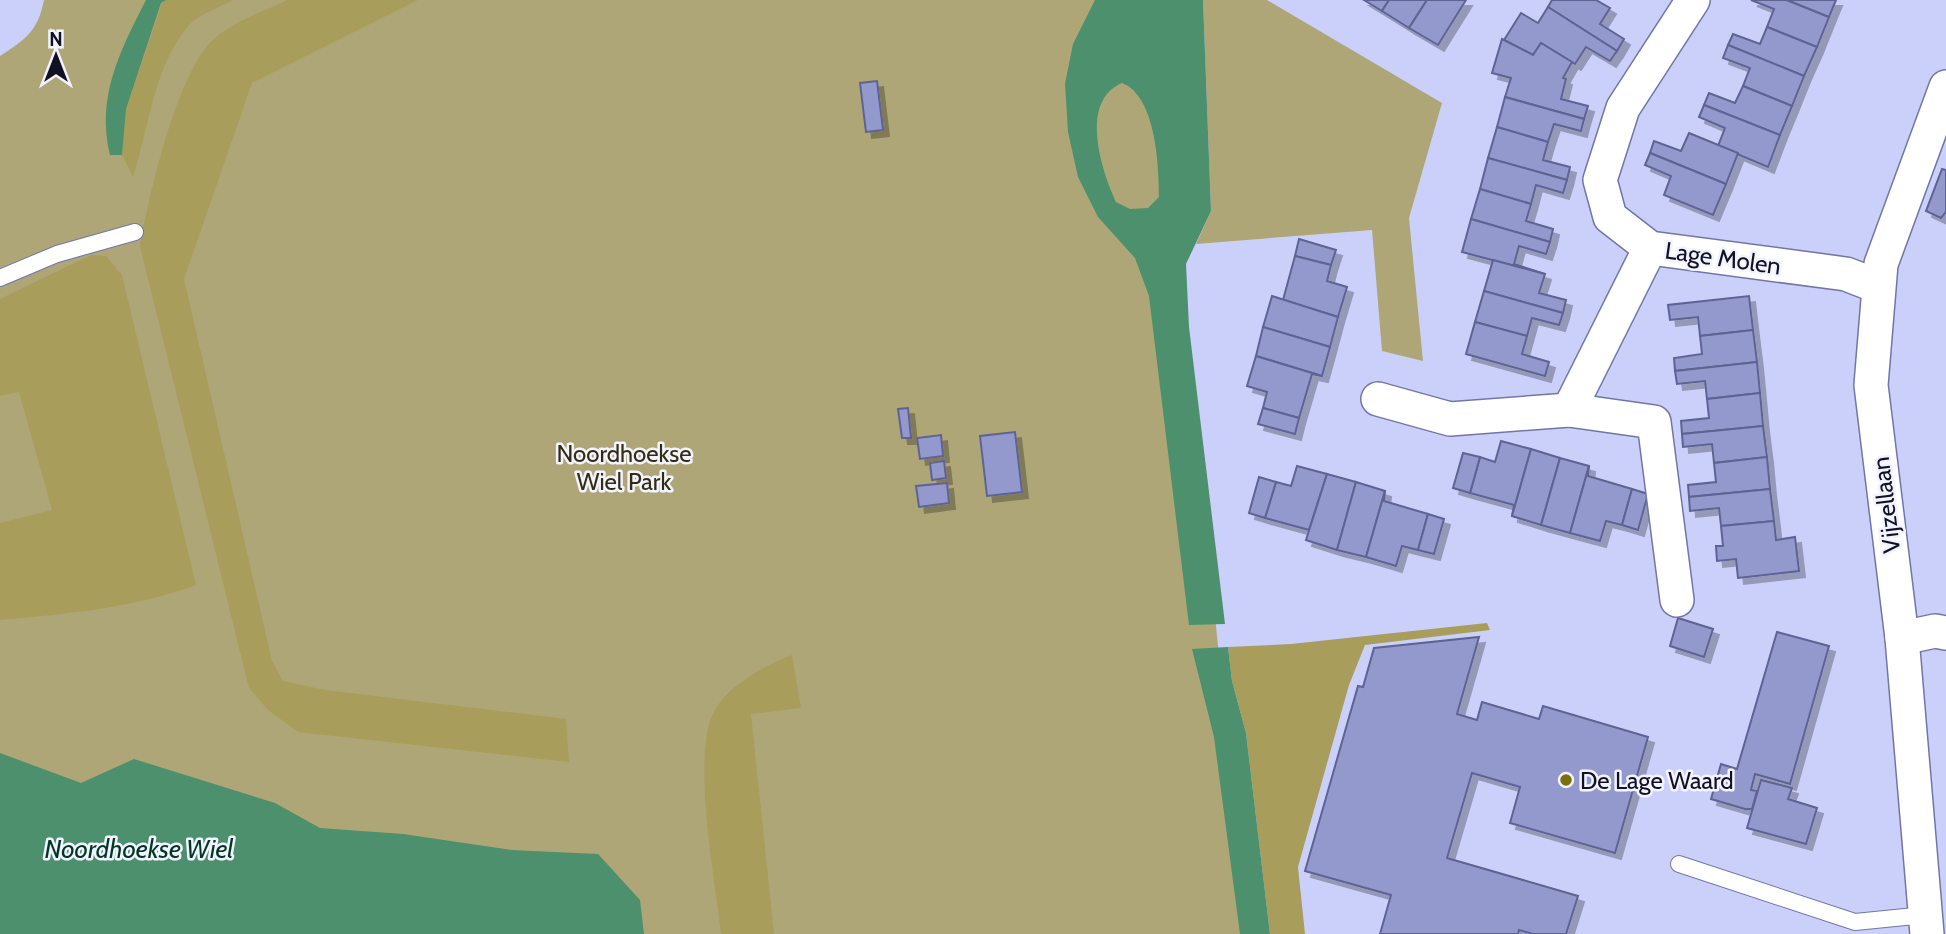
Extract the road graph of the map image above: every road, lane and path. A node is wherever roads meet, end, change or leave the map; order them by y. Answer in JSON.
{"nodes":[{"id":1,"x":1693,"y":0,"type":"edge"},
{"id":2,"x":1944,"y":96,"type":"edge"},
{"id":3,"x":135,"y":232,"type":"dead end"},
{"id":4,"x":1650,"y":248,"type":"junction"},
{"id":5,"x":0,"y":278,"type":"edge"},
{"id":6,"x":1877,"y":286,"type":"junction"},
{"id":7,"x":1378,"y":399,"type":"dead end"},
{"id":8,"x":1569,"y":410,"type":"junction"},
{"id":9,"x":1677,"y":600,"type":"dead end"},
{"id":10,"x":1946,"y":633,"type":"edge"},
{"id":11,"x":1902,"y":638,"type":"junction"},
{"id":12,"x":1679,"y":864,"type":"dead end"},
{"id":13,"x":1926,"y":924,"type":"edge"}],
"edges":[{"from":1,"to":4,"type":"street","name":"Lage Molen"},
{"from":2,"to":6,"type":"street","name":"Vijzellaan"},
{"from":3,"to":5,"type":"lane"},
{"from":4,"to":6,"type":"street","name":"Lage Molen"},
{"from":4,"to":8,"type":"street"},
{"from":6,"to":11,"type":"street","name":"Vijzellaan"},
{"from":7,"to":8,"type":"street"},
{"from":8,"to":9,"type":"street"},
{"from":10,"to":11,"type":"street"},
{"from":11,"to":13,"type":"street","name":"Vijzellaan"},
{"from":12,"to":13,"type":"lane"}]}
